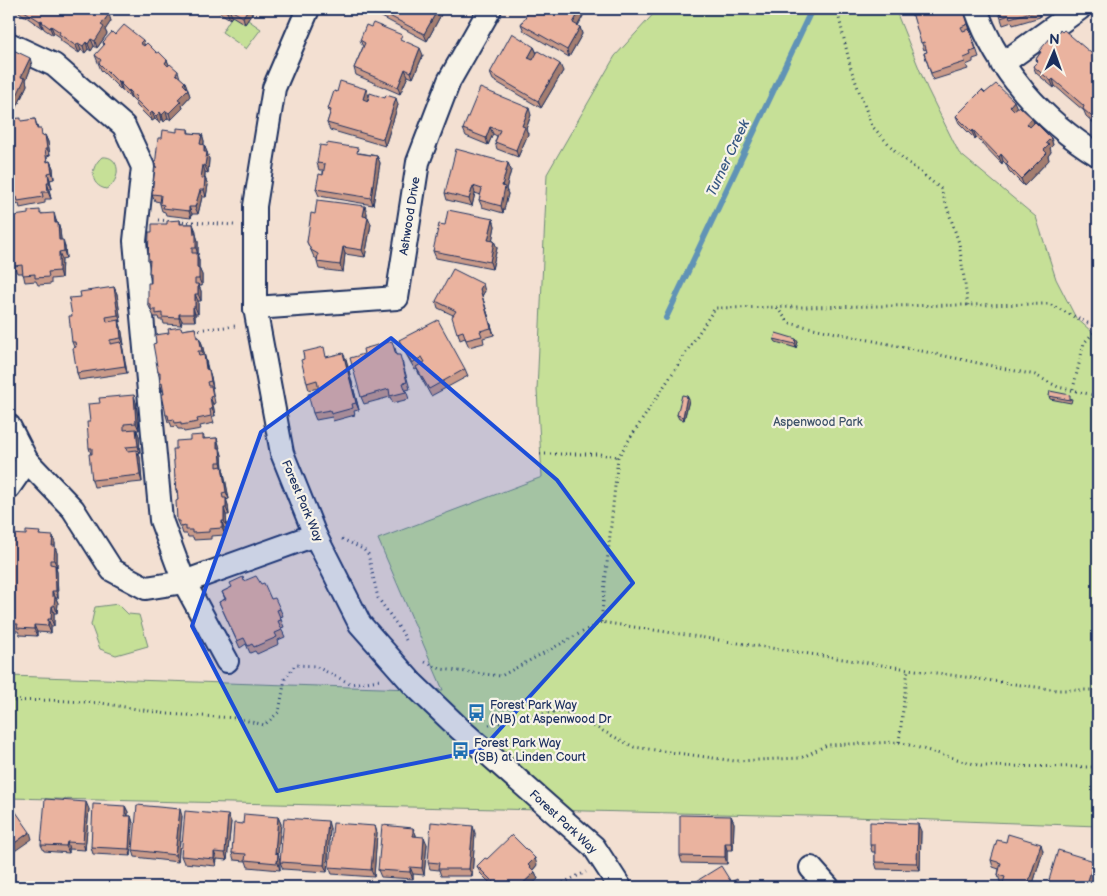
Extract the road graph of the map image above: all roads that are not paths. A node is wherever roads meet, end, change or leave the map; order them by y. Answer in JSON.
{"nodes":[{"id":1,"x":308,"y":9,"type":"edge"},
{"id":2,"x":490,"y":9,"type":"edge"},
{"id":3,"x":976,"y":9,"type":"edge"},
{"id":4,"x":1079,"y":9,"type":"edge"},
{"id":5,"x":9,"y":44,"type":"edge"},
{"id":6,"x":1002,"y":64,"type":"junction"},
{"id":7,"x":1098,"y":155,"type":"edge"},
{"id":8,"x":256,"y":308,"type":"junction"},
{"id":9,"x":9,"y":426,"type":"edge"},
{"id":10,"x":27,"y":461,"type":"junction"},
{"id":11,"x":9,"y":487,"type":"edge"},
{"id":12,"x":315,"y":535,"type":"junction"},
{"id":13,"x":184,"y":582,"type":"junction"},
{"id":14,"x":228,"y":661,"type":"dead end"},
{"id":15,"x":811,"y":868,"type":"dead end"},
{"id":16,"x":620,"y":887,"type":"edge"},
{"id":17,"x":828,"y":887,"type":"edge"}],
"edges":[{"from":1,"to":8,"type":"street","name":"Forest Park Way"},
{"from":2,"to":8,"type":"street","name":"Ashwood Drive"},
{"from":3,"to":6,"type":"street"},
{"from":4,"to":6,"type":"street"},
{"from":5,"to":13,"type":"street"},
{"from":6,"to":7,"type":"street"},
{"from":8,"to":12,"type":"street","name":"Forest Park Way"},
{"from":9,"to":10,"type":"street"},
{"from":10,"to":11,"type":"street"},
{"from":10,"to":13,"type":"street"},
{"from":12,"to":13,"type":"street"},
{"from":12,"to":16,"type":"street","name":"Forest Park Way"},
{"from":13,"to":14,"type":"street"},
{"from":15,"to":17,"type":"street"}]}
